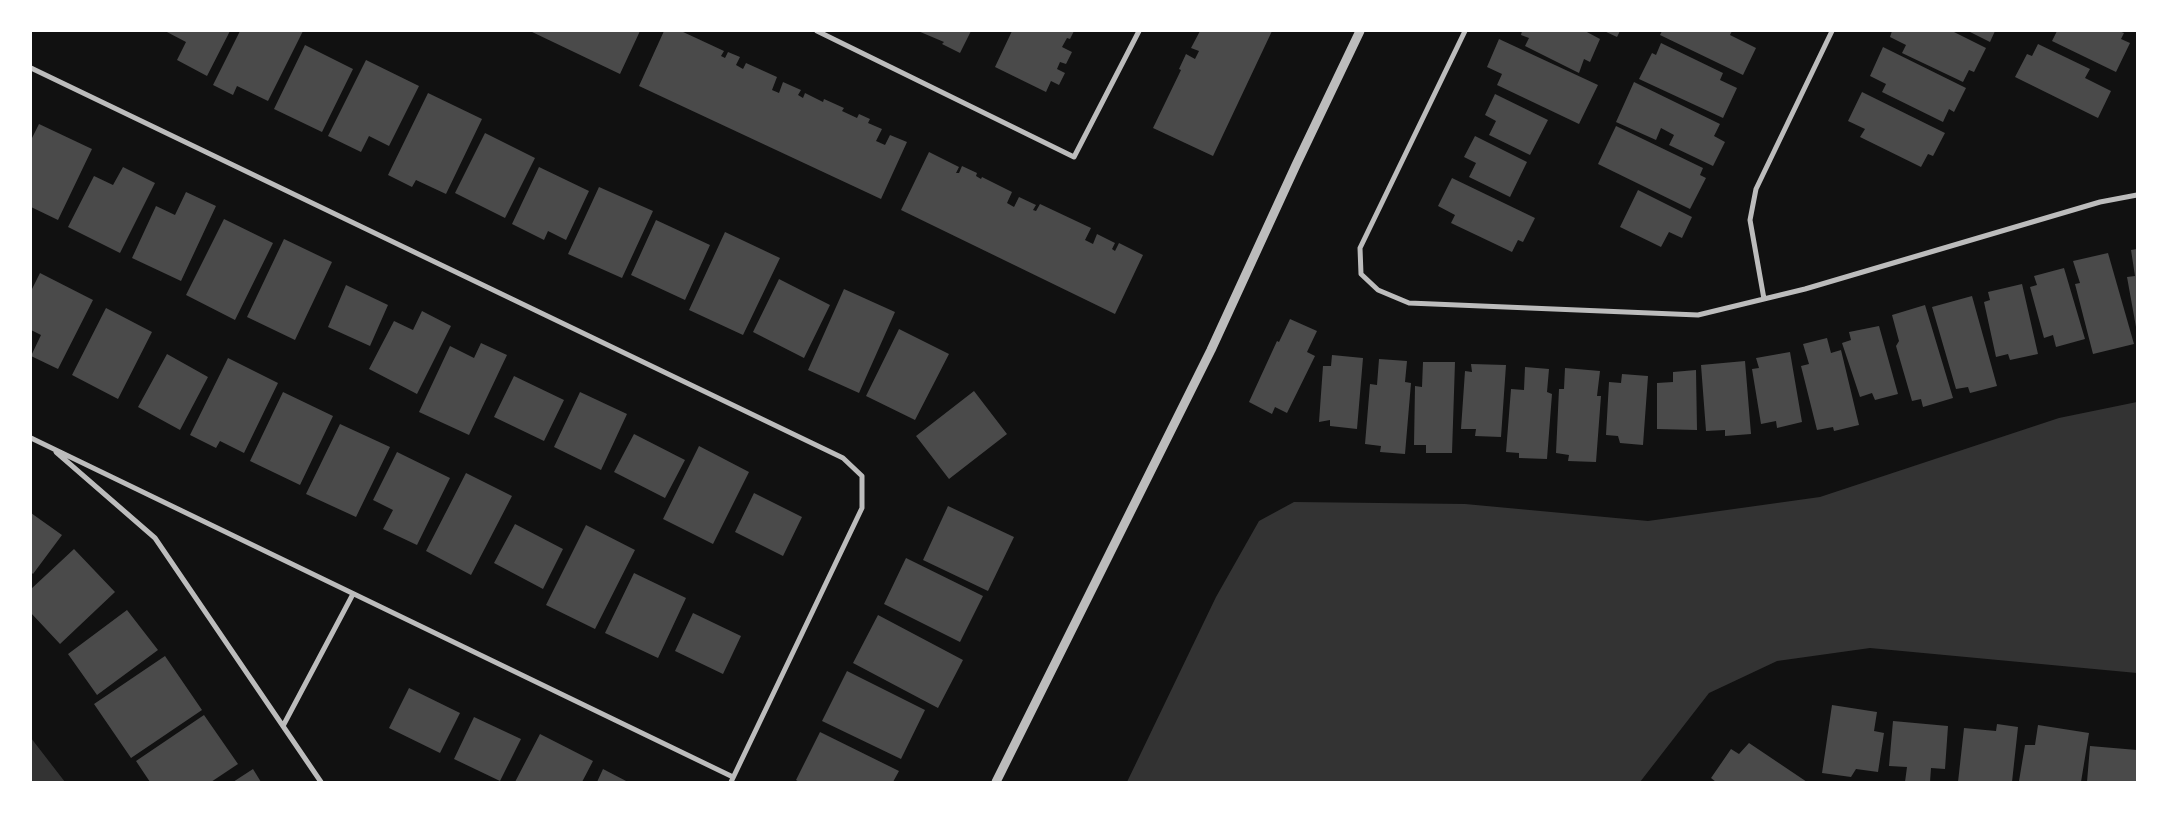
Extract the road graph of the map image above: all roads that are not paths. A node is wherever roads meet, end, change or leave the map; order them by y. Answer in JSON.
{"nodes":[{"id":1,"x":817,"y":31,"type":"edge"},
{"id":2,"x":1139,"y":31,"type":"edge"},
{"id":3,"x":1360,"y":31,"type":"edge"},
{"id":4,"x":1465,"y":31,"type":"edge"},
{"id":5,"x":1832,"y":31,"type":"edge"},
{"id":6,"x":31,"y":68,"type":"edge"},
{"id":7,"x":2137,"y":195,"type":"edge"},
{"id":8,"x":1764,"y":299,"type":"junction"},
{"id":9,"x":31,"y":438,"type":"edge"},
{"id":10,"x":50,"y":447,"type":"junction"},
{"id":11,"x":354,"y":594,"type":"junction"},
{"id":12,"x":283,"y":726,"type":"junction"},
{"id":13,"x":732,"y":780,"type":"edge"},
{"id":14,"x":321,"y":782,"type":"edge"},
{"id":15,"x":996,"y":782,"type":"edge"}],
"edges":[{"from":1,"to":2,"type":"street"},
{"from":3,"to":15,"type":"street"},
{"from":4,"to":8,"type":"street"},
{"from":5,"to":8,"type":"street"},
{"from":6,"to":13,"type":"street"},
{"from":7,"to":8,"type":"street"},
{"from":9,"to":10,"type":"street"},
{"from":10,"to":11,"type":"street"},
{"from":10,"to":12,"type":"street"},
{"from":11,"to":12,"type":"street"},
{"from":11,"to":13,"type":"street"},
{"from":12,"to":14,"type":"street"}]}
